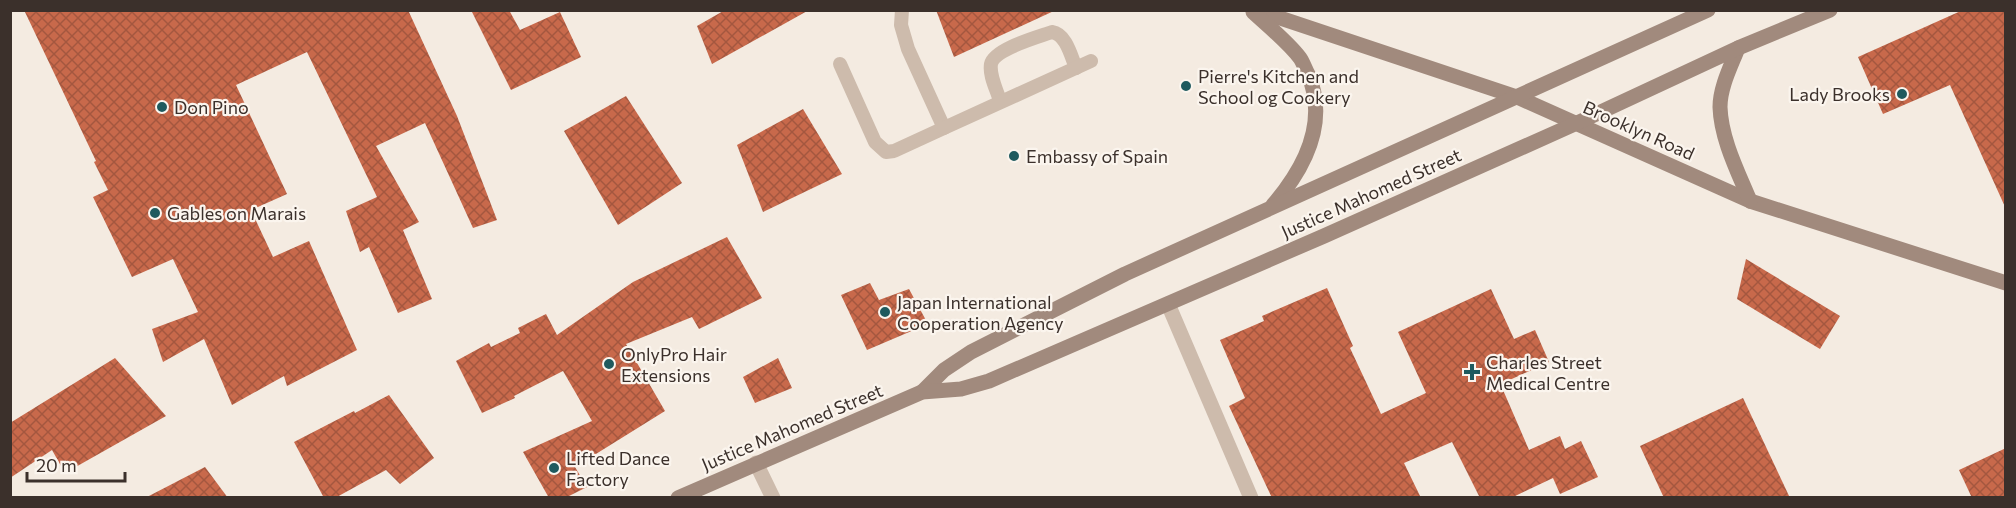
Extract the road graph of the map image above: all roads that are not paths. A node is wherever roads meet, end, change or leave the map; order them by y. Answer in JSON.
{"nodes":[{"id":1,"x":1252,"y":10,"type":"edge"},
{"id":2,"x":1256,"y":10,"type":"edge"},
{"id":3,"x":1708,"y":10,"type":"edge"},
{"id":4,"x":1830,"y":10,"type":"edge"},
{"id":5,"x":904,"y":11,"type":"edge"},
{"id":6,"x":1738,"y":48,"type":"junction"},
{"id":7,"x":1091,"y":62,"type":"dead end"},
{"id":8,"x":840,"y":64,"type":"dead end"},
{"id":9,"x":1076,"y":68,"type":"junction"},
{"id":10,"x":1517,"y":97,"type":"junction"},
{"id":11,"x":1000,"y":101,"type":"junction"},
{"id":12,"x":1577,"y":123,"type":"junction"},
{"id":13,"x":944,"y":128,"type":"junction"},
{"id":14,"x":1750,"y":201,"type":"junction"},
{"id":15,"x":1269,"y":210,"type":"junction"},
{"id":16,"x":2006,"y":283,"type":"edge"},
{"id":17,"x":1168,"y":304,"type":"junction"},
{"id":18,"x":922,"y":392,"type":"junction"},
{"id":19,"x":756,"y":463,"type":"junction"},
{"id":20,"x":678,"y":498,"type":"edge"},
{"id":21,"x":773,"y":498,"type":"edge"},
{"id":22,"x":1251,"y":498,"type":"edge"}],
"edges":[{"from":1,"to":15,"type":"main road"},
{"from":2,"to":10,"type":"main road","name":"Brooklyn Road"},
{"from":3,"to":10,"type":"main road","name":"Justice Mahomed Street"},
{"from":4,"to":6,"type":"main road","name":"Justice Mahomed Street"},
{"from":5,"to":13,"type":"lane"},
{"from":6,"to":12,"type":"main road","name":"Justice Mahomed Street"},
{"from":6,"to":14,"type":"main road"},
{"from":7,"to":9,"type":"lane"},
{"from":8,"to":13,"type":"lane"},
{"from":9,"to":11,"type":"lane"},
{"from":9,"to":11,"type":"lane"},
{"from":10,"to":12,"type":"main road","name":"Brooklyn Road"},
{"from":10,"to":15,"type":"main road","name":"Justice Mahomed Street"},
{"from":11,"to":13,"type":"lane"},
{"from":12,"to":14,"type":"main road","name":"Brooklyn Road"},
{"from":12,"to":17,"type":"main road","name":"Justice Mahomed Street"},
{"from":14,"to":16,"type":"main road","name":"Brooklyn Road"},
{"from":15,"to":18,"type":"main road","name":"Justice Mahomed Street"},
{"from":17,"to":18,"type":"main road","name":"Justice Mahomed Street"},
{"from":17,"to":22,"type":"street"},
{"from":18,"to":19,"type":"main road","name":"Justice Mahomed Street"},
{"from":19,"to":20,"type":"main road","name":"Justice Mahomed Street"},
{"from":19,"to":21,"type":"street"}]}
